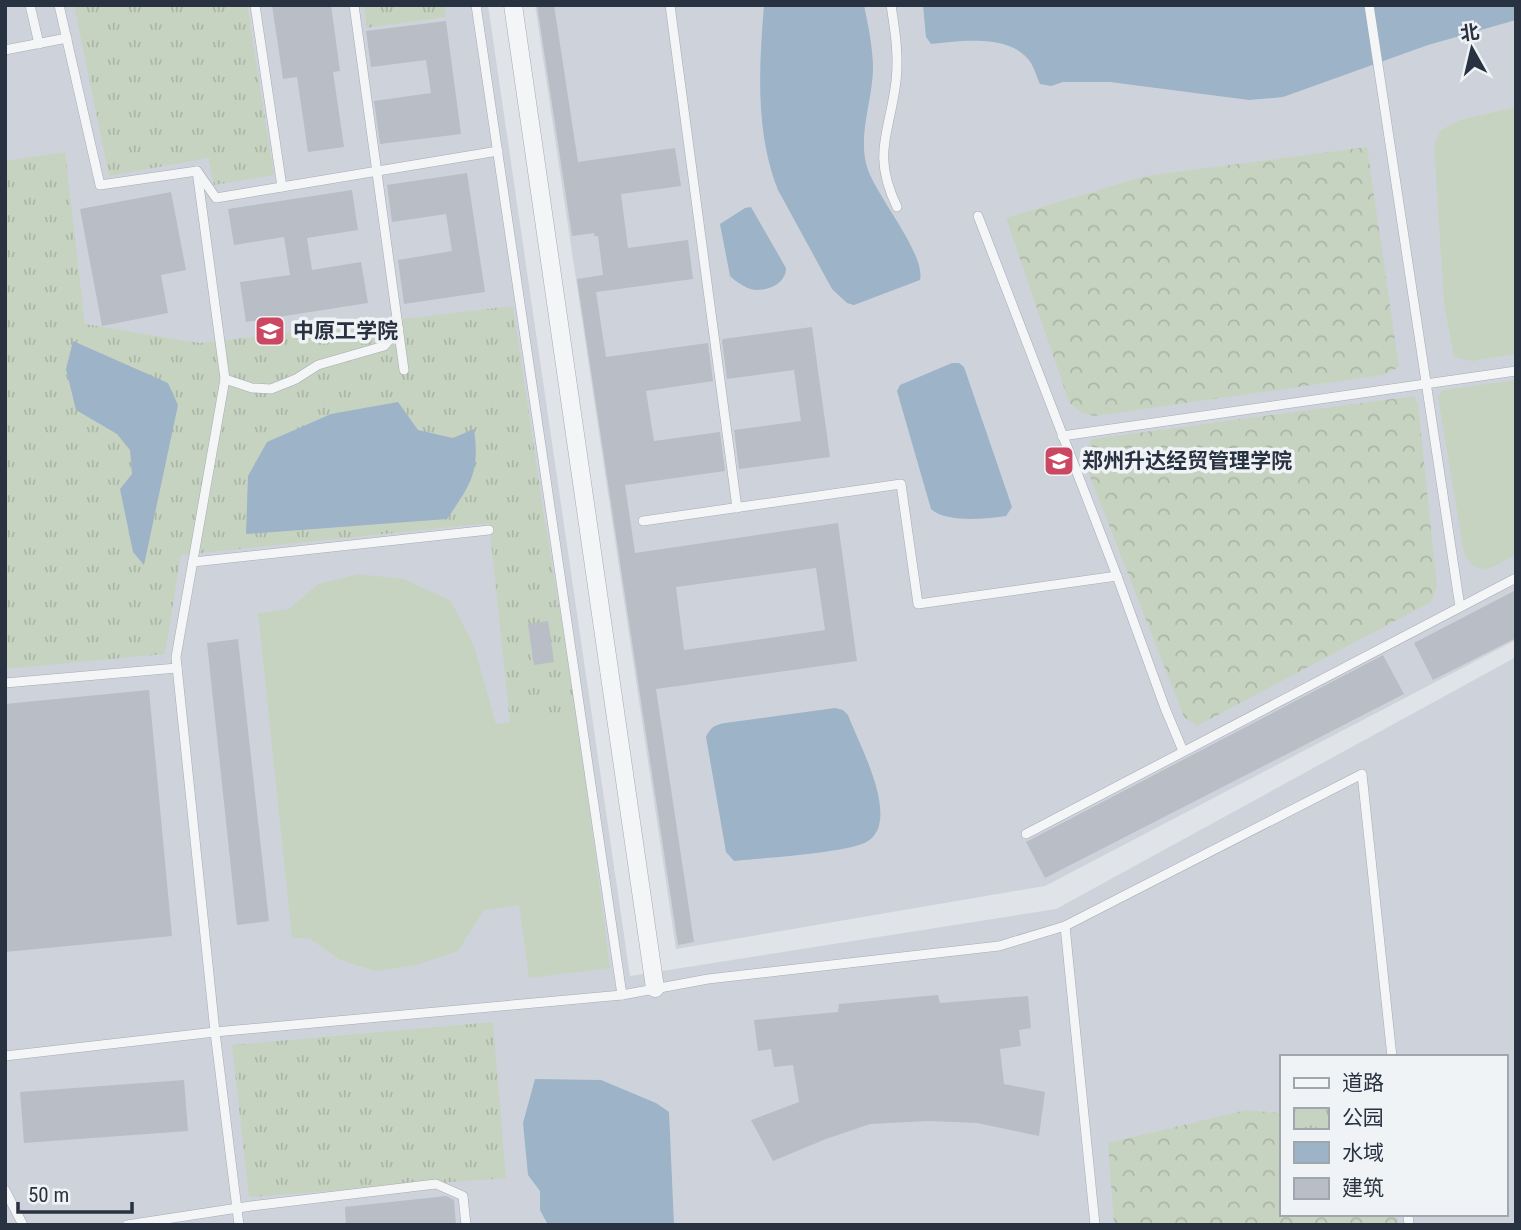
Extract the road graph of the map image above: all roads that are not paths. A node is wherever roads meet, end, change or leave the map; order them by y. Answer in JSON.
{"nodes":[{"id":1,"x":30,"y":5,"type":"edge"},
{"id":2,"x":59,"y":5,"type":"edge"},
{"id":3,"x":255,"y":5,"type":"edge"},
{"id":4,"x":354,"y":5,"type":"edge"},
{"id":5,"x":476,"y":5,"type":"edge"},
{"id":6,"x":513,"y":5,"type":"edge"},
{"id":7,"x":670,"y":5,"type":"edge"},
{"id":8,"x":891,"y":5,"type":"edge"},
{"id":9,"x":1369,"y":5,"type":"edge"},
{"id":10,"x":66,"y":38,"type":"junction"},
{"id":11,"x":39,"y":44,"type":"junction"},
{"id":12,"x":5,"y":50,"type":"edge"},
{"id":13,"x":498,"y":151,"type":"junction"},
{"id":14,"x":197,"y":171,"type":"junction"},
{"id":15,"x":377,"y":171,"type":"junction"},
{"id":16,"x":282,"y":187,"type":"junction"},
{"id":17,"x":897,"y":207,"type":"dead end"},
{"id":18,"x":978,"y":216,"type":"dead end"},
{"id":19,"x":399,"y":329,"type":"junction"},
{"id":20,"x":404,"y":370,"type":"dead end"},
{"id":21,"x":1516,"y":371,"type":"edge"},
{"id":22,"x":225,"y":379,"type":"junction"},
{"id":23,"x":1426,"y":384,"type":"junction"},
{"id":24,"x":1062,"y":436,"type":"junction"},
{"id":25,"x":737,"y":508,"type":"junction"},
{"id":26,"x":643,"y":521,"type":"dead end"},
{"id":27,"x":489,"y":530,"type":"dead end"},
{"id":28,"x":193,"y":562,"type":"junction"},
{"id":29,"x":1117,"y":576,"type":"junction"},
{"id":30,"x":1516,"y":578,"type":"edge"},
{"id":31,"x":1460,"y":607,"type":"junction"},
{"id":32,"x":177,"y":668,"type":"junction"},
{"id":33,"x":5,"y":684,"type":"edge"},
{"id":34,"x":1184,"y":751,"type":"junction"},
{"id":35,"x":1026,"y":834,"type":"dead end"},
{"id":36,"x":1065,"y":926,"type":"junction"},
{"id":37,"x":655,"y":988,"type":"junction"},
{"id":38,"x":622,"y":995,"type":"junction"},
{"id":39,"x":215,"y":1032,"type":"junction"},
{"id":40,"x":1392,"y":1055,"type":"edge"},
{"id":41,"x":5,"y":1056,"type":"edge"},
{"id":42,"x":5,"y":1190,"type":"edge"},
{"id":43,"x":238,"y":1207,"type":"junction"},
{"id":44,"x":23,"y":1225,"type":"edge"},
{"id":45,"x":127,"y":1225,"type":"edge"},
{"id":46,"x":239,"y":1225,"type":"edge"},
{"id":47,"x":466,"y":1225,"type":"edge"},
{"id":48,"x":1096,"y":1225,"type":"edge"}],
"edges":[{"from":1,"to":11,"type":"lane"},
{"from":2,"to":10,"type":"lane"},
{"from":3,"to":16,"type":"lane"},
{"from":4,"to":15,"type":"lane"},
{"from":5,"to":13,"type":"lane"},
{"from":6,"to":37,"type":"street"},
{"from":7,"to":25,"type":"lane"},
{"from":8,"to":17,"type":"lane"},
{"from":9,"to":23,"type":"lane"},
{"from":10,"to":11,"type":"lane"},
{"from":10,"to":14,"type":"lane"},
{"from":11,"to":12,"type":"lane"},
{"from":13,"to":15,"type":"lane"},
{"from":13,"to":38,"type":"lane"},
{"from":14,"to":16,"type":"lane"},
{"from":14,"to":22,"type":"lane"},
{"from":15,"to":16,"type":"lane"},
{"from":15,"to":19,"type":"lane"},
{"from":18,"to":24,"type":"lane"},
{"from":19,"to":20,"type":"lane"},
{"from":19,"to":22,"type":"lane"},
{"from":21,"to":23,"type":"lane"},
{"from":22,"to":28,"type":"lane"},
{"from":23,"to":24,"type":"lane"},
{"from":23,"to":31,"type":"lane"},
{"from":24,"to":29,"type":"lane"},
{"from":25,"to":26,"type":"lane"},
{"from":25,"to":29,"type":"lane"},
{"from":27,"to":28,"type":"lane"},
{"from":28,"to":32,"type":"lane"},
{"from":29,"to":34,"type":"lane"},
{"from":30,"to":31,"type":"lane"},
{"from":31,"to":34,"type":"lane"},
{"from":32,"to":33,"type":"lane"},
{"from":32,"to":39,"type":"lane"},
{"from":34,"to":35,"type":"lane"},
{"from":36,"to":37,"type":"lane"},
{"from":36,"to":40,"type":"lane"},
{"from":36,"to":48,"type":"lane"},
{"from":37,"to":38,"type":"lane"},
{"from":38,"to":39,"type":"lane"},
{"from":39,"to":41,"type":"lane"},
{"from":39,"to":43,"type":"lane"},
{"from":42,"to":44,"type":"lane"},
{"from":43,"to":45,"type":"lane"},
{"from":43,"to":46,"type":"lane"},
{"from":43,"to":47,"type":"lane"}]}
